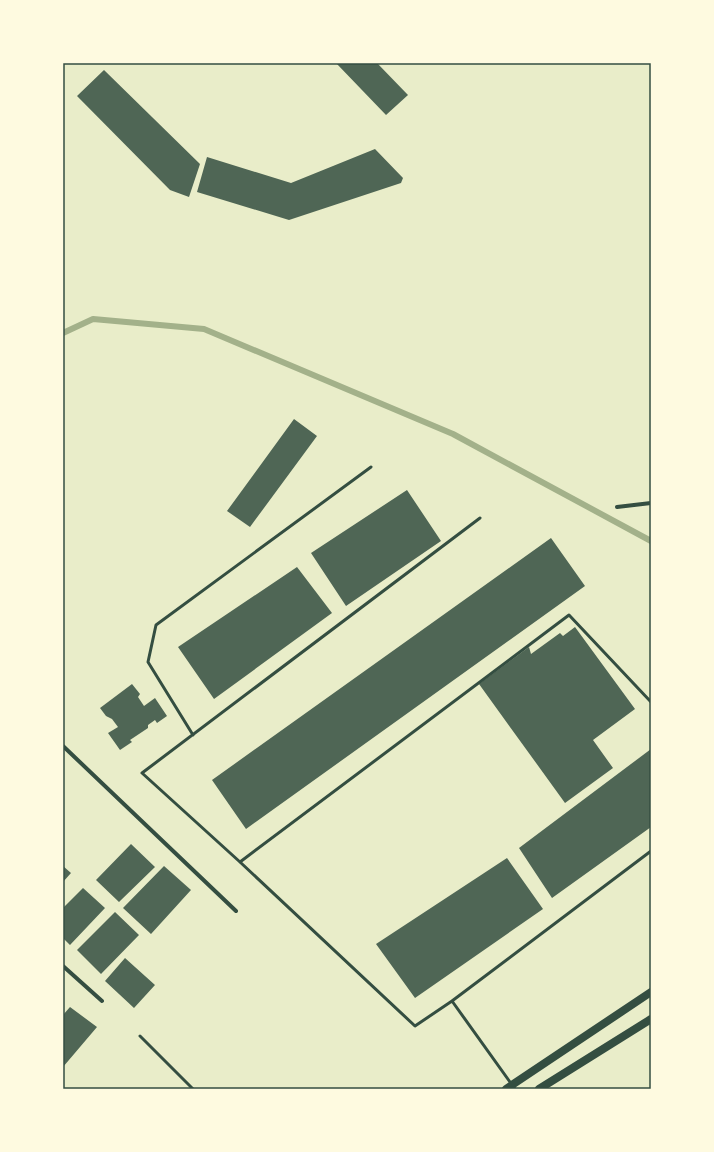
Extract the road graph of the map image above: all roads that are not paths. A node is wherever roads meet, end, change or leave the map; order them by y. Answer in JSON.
{"nodes":[{"id":1,"x":371,"y":467,"type":"dead end"},
{"id":2,"x":651,"y":504,"type":"edge"},
{"id":3,"x":617,"y":507,"type":"dead end"},
{"id":4,"x":480,"y":518,"type":"dead end"},
{"id":5,"x":651,"y":702,"type":"edge"},
{"id":6,"x":193,"y":735,"type":"junction"},
{"id":7,"x":63,"y":746,"type":"edge"},
{"id":8,"x":651,"y":851,"type":"edge"},
{"id":9,"x":240,"y":862,"type":"junction"},
{"id":10,"x":236,"y":911,"type":"dead end"},
{"id":11,"x":63,"y":966,"type":"edge"},
{"id":12,"x":651,"y":992,"type":"edge"},
{"id":13,"x":102,"y":1001,"type":"dead end"},
{"id":14,"x":452,"y":1001,"type":"junction"},
{"id":15,"x":651,"y":1019,"type":"edge"},
{"id":16,"x":140,"y":1036,"type":"dead end"},
{"id":17,"x":511,"y":1088,"type":"edge"},
{"id":18,"x":193,"y":1089,"type":"edge"},
{"id":19,"x":540,"y":1089,"type":"edge"}],
"edges":[{"from":1,"to":6,"type":"lane"},
{"from":2,"to":3,"type":"street"},
{"from":4,"to":6,"type":"lane"},
{"from":5,"to":9,"type":"lane"},
{"from":6,"to":9,"type":"lane"},
{"from":7,"to":10,"type":"street"},
{"from":8,"to":14,"type":"lane"},
{"from":9,"to":14,"type":"lane"},
{"from":11,"to":13,"type":"street"},
{"from":12,"to":17,"type":"main road"},
{"from":14,"to":17,"type":"lane"},
{"from":15,"to":19,"type":"main road"},
{"from":16,"to":18,"type":"lane"}]}
